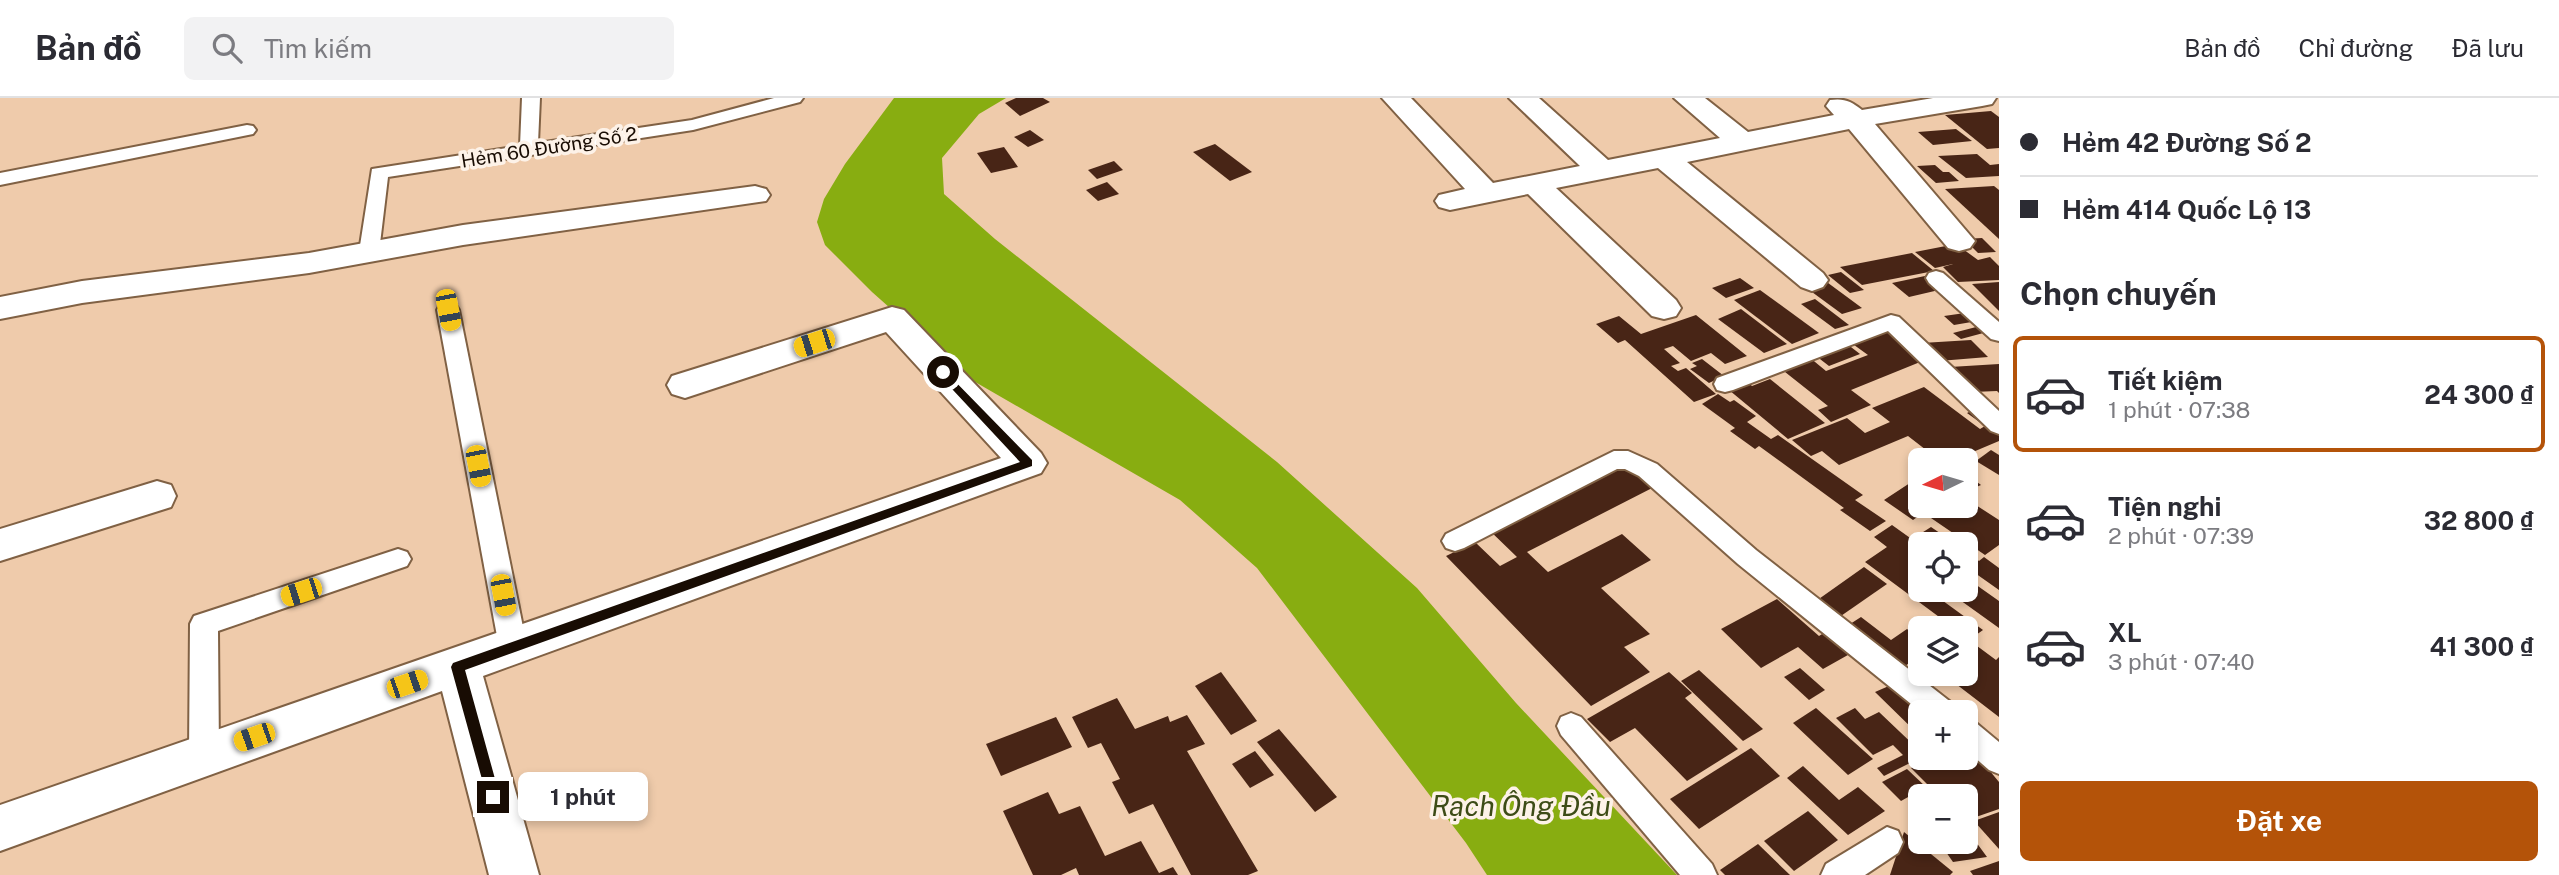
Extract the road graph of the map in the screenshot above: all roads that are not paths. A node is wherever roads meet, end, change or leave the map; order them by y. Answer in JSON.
{"nodes":[{"id":1,"x":531,"y":98,"type":"edge"},
{"id":2,"x":794,"y":98,"type":"edge"},
{"id":3,"x":1396,"y":98,"type":"edge"},
{"id":4,"x":1523,"y":98,"type":"edge"},
{"id":5,"x":1688,"y":98,"type":"edge"},
{"id":6,"x":1831,"y":98,"type":"edge"},
{"id":7,"x":1982,"y":98,"type":"edge"},
{"id":8,"x":1856,"y":119,"type":"junction"},
{"id":9,"x":247,"y":130,"type":"dead end"},
{"id":10,"x":1743,"y":142,"type":"junction"},
{"id":11,"x":529,"y":149,"type":"junction"},
{"id":12,"x":1664,"y":158,"type":"junction"},
{"id":13,"x":1602,"y":170,"type":"junction"},
{"id":14,"x":0,"y":179,"type":"edge"},
{"id":15,"x":1534,"y":184,"type":"junction"},
{"id":16,"x":1486,"y":194,"type":"junction"},
{"id":17,"x":755,"y":195,"type":"dead end"},
{"id":18,"x":1450,"y":201,"type":"dead end"},
{"id":19,"x":1959,"y":241,"type":"dead end"},
{"id":20,"x":369,"y":252,"type":"junction"},
{"id":21,"x":1936,"y":278,"type":"dead end"},
{"id":22,"x":1812,"y":280,"type":"dead end"},
{"id":23,"x":1664,"y":307,"type":"dead end"},
{"id":24,"x":0,"y":308,"type":"edge"},
{"id":25,"x":448,"y":310,"type":"dead end"},
{"id":26,"x":1999,"y":334,"type":"edge"},
{"id":27,"x":1725,"y":384,"type":"dead end"},
{"id":28,"x":685,"y":385,"type":"dead end"},
{"id":29,"x":1999,"y":425,"type":"edge"},
{"id":30,"x":157,"y":496,"type":"dead end"},
{"id":31,"x":1455,"y":541,"type":"dead end"},
{"id":32,"x":0,"y":545,"type":"edge"},
{"id":33,"x":398,"y":559,"type":"dead end"},
{"id":34,"x":513,"y":647,"type":"junction"},
{"id":35,"x":458,"y":667,"type":"junction"},
{"id":36,"x":1927,"y":700,"type":"edge"},
{"id":37,"x":1571,"y":726,"type":"dead end"},
{"id":38,"x":1978,"y":743,"type":"edge"},
{"id":39,"x":204,"y":755,"type":"junction"},
{"id":40,"x":1999,"y":760,"type":"edge"},
{"id":41,"x":0,"y":828,"type":"edge"},
{"id":42,"x":1887,"y":842,"type":"dead end"},
{"id":43,"x":514,"y":875,"type":"edge"},
{"id":44,"x":1701,"y":875,"type":"edge"},
{"id":45,"x":1837,"y":875,"type":"edge"}],
"edges":[{"from":1,"to":11,"type":"lane"},
{"from":2,"to":11,"type":"lane","name":"Hẻm 60 Đường Số 2"},
{"from":3,"to":16,"type":"street"},
{"from":4,"to":13,"type":"street"},
{"from":5,"to":10,"type":"street"},
{"from":6,"to":8,"type":"street"},
{"from":7,"to":8,"type":"street"},
{"from":8,"to":10,"type":"street"},
{"from":8,"to":19,"type":"street"},
{"from":9,"to":14,"type":"lane"},
{"from":10,"to":12,"type":"street"},
{"from":11,"to":20,"type":"lane","name":"Hẻm 60 Đường Số 2"},
{"from":12,"to":13,"type":"street"},
{"from":12,"to":22,"type":"street"},
{"from":13,"to":15,"type":"street"},
{"from":15,"to":16,"type":"street"},
{"from":15,"to":23,"type":"street"},
{"from":16,"to":18,"type":"street"},
{"from":17,"to":20,"type":"street"},
{"from":20,"to":24,"type":"street"},
{"from":21,"to":26,"type":"lane"},
{"from":25,"to":34,"type":"lane"},
{"from":27,"to":29,"type":"lane"},
{"from":28,"to":34,"type":"street"},
{"from":30,"to":32,"type":"street"},
{"from":31,"to":36,"type":"lane"},
{"from":33,"to":39,"type":"lane"},
{"from":34,"to":35,"type":"street"},
{"from":35,"to":39,"type":"street"},
{"from":35,"to":43,"type":"street"},
{"from":37,"to":44,"type":"lane"},
{"from":38,"to":40,"type":"lane"},
{"from":39,"to":41,"type":"street"},
{"from":42,"to":45,"type":"lane"}]}
